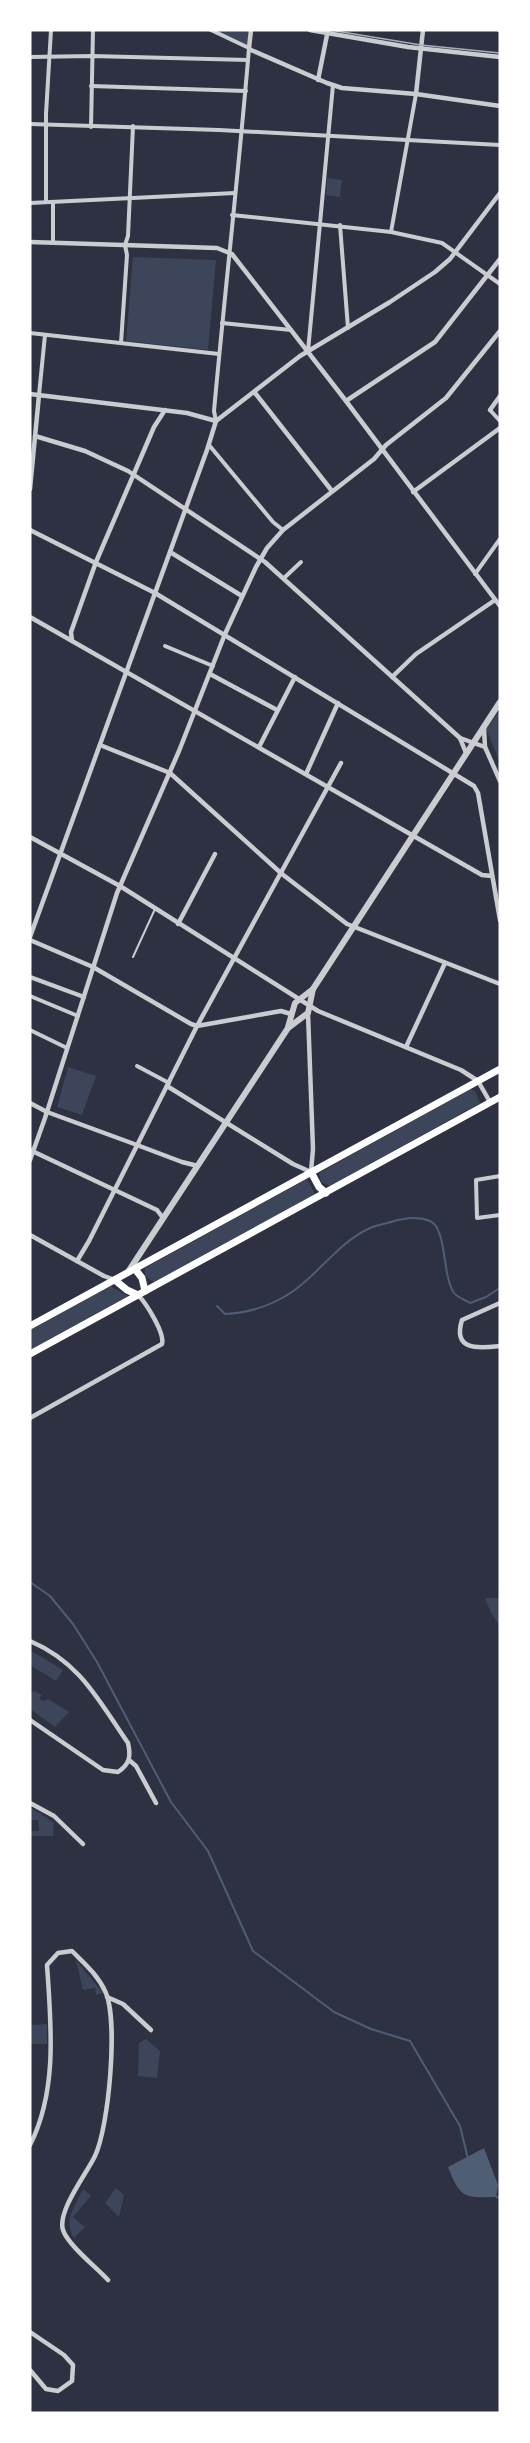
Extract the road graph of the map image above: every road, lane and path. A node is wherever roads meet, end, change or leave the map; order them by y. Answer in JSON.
{"nodes":[{"id":1,"x":51,"y":30,"type":"edge"},
{"id":2,"x":92,"y":30,"type":"edge"},
{"id":3,"x":210,"y":30,"type":"edge"},
{"id":4,"x":250,"y":30,"type":"edge"},
{"id":5,"x":310,"y":30,"type":"edge"},
{"id":6,"x":423,"y":30,"type":"edge"},
{"id":7,"x":328,"y":32,"type":"edge"},
{"id":8,"x":249,"y":48,"type":"junction"},
{"id":9,"x":421,"y":49,"type":"junction"},
{"id":10,"x":92,"y":56,"type":"junction"},
{"id":11,"x":30,"y":57,"type":"edge"},
{"id":12,"x":49,"y":57,"type":"junction"},
{"id":13,"x":500,"y":57,"type":"edge"},
{"id":14,"x":248,"y":60,"type":"junction"},
{"id":15,"x":318,"y":80,"type":"junction"},
{"id":16,"x":91,"y":86,"type":"junction"},
{"id":17,"x":333,"y":86,"type":"junction"},
{"id":18,"x":246,"y":92,"type":"junction"},
{"id":19,"x":416,"y":94,"type":"junction"},
{"id":20,"x":500,"y":106,"type":"edge"},
{"id":21,"x":30,"y":124,"type":"edge"},
{"id":22,"x":46,"y":125,"type":"junction"},
{"id":23,"x":92,"y":126,"type":"junction"},
{"id":24,"x":133,"y":126,"type":"junction"},
{"id":25,"x":243,"y":132,"type":"junction"},
{"id":26,"x":328,"y":136,"type":"junction"},
{"id":27,"x":407,"y":139,"type":"junction"},
{"id":28,"x":500,"y":145,"type":"edge"},
{"id":29,"x":235,"y":193,"type":"junction"},
{"id":30,"x":499,"y":196,"type":"edge"},
{"id":31,"x":129,"y":198,"type":"junction"},
{"id":32,"x":53,"y":201,"type":"junction"},
{"id":33,"x":30,"y":202,"type":"edge"},
{"id":34,"x":46,"y":202,"type":"junction"},
{"id":35,"x":232,"y":215,"type":"junction"},
{"id":36,"x":319,"y":224,"type":"junction"},
{"id":37,"x":340,"y":225,"type":"junction"},
{"id":38,"x":391,"y":232,"type":"junction"},
{"id":39,"x":30,"y":242,"type":"edge"},
{"id":40,"x":53,"y":243,"type":"junction"},
{"id":41,"x":125,"y":245,"type":"junction"},
{"id":42,"x":228,"y":251,"type":"junction"},
{"id":43,"x":455,"y":252,"type":"junction"},
{"id":44,"x":500,"y":259,"type":"edge"},
{"id":45,"x":488,"y":275,"type":"junction"},
{"id":46,"x":500,"y":284,"type":"edge"},
{"id":47,"x":222,"y":323,"type":"junction"},
{"id":48,"x":348,"y":328,"type":"junction"},
{"id":49,"x":292,"y":330,"type":"junction"},
{"id":50,"x":500,"y":331,"type":"edge"},
{"id":51,"x":30,"y":333,"type":"edge"},
{"id":52,"x":45,"y":334,"type":"junction"},
{"id":53,"x":121,"y":343,"type":"junction"},
{"id":54,"x":308,"y":352,"type":"junction"},
{"id":55,"x":219,"y":354,"type":"junction"},
{"id":56,"x":255,"y":393,"type":"junction"},
{"id":57,"x":30,"y":394,"type":"edge"},
{"id":58,"x":39,"y":395,"type":"junction"},
{"id":59,"x":500,"y":396,"type":"edge"},
{"id":60,"x":346,"y":401,"type":"junction"},
{"id":61,"x":165,"y":410,"type":"junction"},
{"id":62,"x":489,"y":410,"type":"joint"},
{"id":63,"x":216,"y":420,"type":"junction"},
{"id":64,"x":500,"y":421,"type":"edge"},
{"id":65,"x":500,"y":428,"type":"edge"},
{"id":66,"x":35,"y":436,"type":"junction"},
{"id":67,"x":209,"y":445,"type":"junction"},
{"id":68,"x":381,"y":450,"type":"junction"},
{"id":69,"x":134,"y":475,"type":"junction"},
{"id":70,"x":30,"y":489,"type":"edge"},
{"id":71,"x":332,"y":491,"type":"junction"},
{"id":72,"x":413,"y":492,"type":"junction"},
{"id":73,"x":186,"y":508,"type":"junction"},
{"id":74,"x":30,"y":530,"type":"edge"},
{"id":75,"x":284,"y":530,"type":"junction"},
{"id":76,"x":500,"y":538,"type":"edge"},
{"id":77,"x":170,"y":552,"type":"junction"},
{"id":78,"x":260,"y":559,"type":"junction"},
{"id":79,"x":96,"y":562,"type":"junction"},
{"id":80,"x":302,"y":562,"type":"dead end"},
{"id":81,"x":475,"y":574,"type":"junction"},
{"id":82,"x":284,"y":578,"type":"junction"},
{"id":83,"x":155,"y":593,"type":"junction"},
{"id":84,"x":242,"y":596,"type":"junction"},
{"id":85,"x":495,"y":600,"type":"junction"},
{"id":86,"x":500,"y":606,"type":"edge"},
{"id":87,"x":30,"y":617,"type":"edge"},
{"id":88,"x":225,"y":634,"type":"junction"},
{"id":89,"x":72,"y":641,"type":"junction"},
{"id":90,"x":165,"y":646,"type":"dead end"},
{"id":91,"x":213,"y":666,"type":"junction"},
{"id":92,"x":126,"y":673,"type":"junction"},
{"id":93,"x":210,"y":674,"type":"junction"},
{"id":94,"x":295,"y":677,"type":"junction"},
{"id":95,"x":392,"y":677,"type":"junction"},
{"id":96,"x":500,"y":702,"type":"edge"},
{"id":97,"x":338,"y":703,"type":"junction"},
{"id":98,"x":278,"y":710,"type":"junction"},
{"id":99,"x":195,"y":711,"type":"junction"},
{"id":100,"x":484,"y":726,"type":"junction"},
{"id":101,"x":460,"y":738,"type":"junction"},
{"id":102,"x":474,"y":742,"type":"junction"},
{"id":103,"x":100,"y":745,"type":"junction"},
{"id":104,"x":259,"y":747,"type":"junction"},
{"id":105,"x":485,"y":747,"type":"junction"},
{"id":106,"x":466,"y":757,"type":"junction"},
{"id":107,"x":341,"y":763,"type":"dead end"},
{"id":108,"x":170,"y":773,"type":"junction"},
{"id":109,"x":306,"y":774,"type":"junction"},
{"id":110,"x":454,"y":775,"type":"junction"},
{"id":111,"x":500,"y":781,"type":"edge"},
{"id":112,"x":328,"y":787,"type":"junction"},
{"id":113,"x":30,"y":837,"type":"edge"},
{"id":114,"x":414,"y":837,"type":"junction"},
{"id":115,"x":60,"y":853,"type":"junction"},
{"id":116,"x":215,"y":855,"type":"dead end"},
{"id":117,"x":282,"y":873,"type":"junction"},
{"id":118,"x":492,"y":876,"type":"junction"},
{"id":119,"x":120,"y":886,"type":"junction"},
{"id":120,"x":156,"y":909,"type":"junction"},
{"id":121,"x":500,"y":920,"type":"edge"},
{"id":122,"x":178,"y":924,"type":"junction"},
{"id":123,"x":354,"y":927,"type":"junction"},
{"id":124,"x":30,"y":939,"type":"edge"},
{"id":125,"x":133,"y":957,"type":"dead end"},
{"id":126,"x":234,"y":959,"type":"junction"},
{"id":127,"x":445,"y":963,"type":"junction"},
{"id":128,"x":93,"y":967,"type":"junction"},
{"id":129,"x":30,"y":977,"type":"edge"},
{"id":130,"x":500,"y":984,"type":"edge"},
{"id":131,"x":313,"y":989,"type":"junction"},
{"id":132,"x":30,"y":996,"type":"edge"},
{"id":133,"x":84,"y":997,"type":"junction"},
{"id":134,"x":298,"y":999,"type":"junction"},
{"id":135,"x":309,"y":1010,"type":"junction"},
{"id":136,"x":318,"y":1011,"type":"joint"},
{"id":137,"x":291,"y":1014,"type":"junction"},
{"id":138,"x":78,"y":1016,"type":"junction"},
{"id":139,"x":197,"y":1026,"type":"junction"},
{"id":140,"x":288,"y":1028,"type":"junction"},
{"id":141,"x":30,"y":1030,"type":"edge"},
{"id":142,"x":406,"y":1047,"type":"junction"},
{"id":143,"x":67,"y":1048,"type":"junction"},
{"id":144,"x":137,"y":1066,"type":"dead end"},
{"id":145,"x":500,"y":1069,"type":"edge"},
{"id":146,"x":478,"y":1081,"type":"junction"},
{"id":147,"x":168,"y":1084,"type":"junction"},
{"id":148,"x":500,"y":1097,"type":"edge"},
{"id":149,"x":490,"y":1102,"type":"junction"},
{"id":150,"x":30,"y":1103,"type":"edge"},
{"id":151,"x":47,"y":1112,"type":"junction"},
{"id":152,"x":226,"y":1123,"type":"junction"},
{"id":153,"x":137,"y":1144,"type":"junction"},
{"id":154,"x":32,"y":1151,"type":"edge"},
{"id":155,"x":30,"y":1160,"type":"edge"},
{"id":156,"x":198,"y":1166,"type":"junction"},
{"id":157,"x":311,"y":1172,"type":"junction"},
{"id":158,"x":500,"y":1176,"type":"edge"},
{"id":159,"x":114,"y":1191,"type":"junction"},
{"id":160,"x":326,"y":1193,"type":"junction"},
{"id":161,"x":500,"y":1215,"type":"edge"},
{"id":162,"x":163,"y":1218,"type":"junction"},
{"id":163,"x":30,"y":1235,"type":"edge"},
{"id":164,"x":77,"y":1261,"type":"junction"},
{"id":165,"x":131,"y":1271,"type":"junction"},
{"id":166,"x":115,"y":1280,"type":"junction"},
{"id":167,"x":142,"y":1293,"type":"junction"},
{"id":168,"x":500,"y":1303,"type":"edge"},
{"id":169,"x":30,"y":1326,"type":"edge"},
{"id":170,"x":500,"y":1346,"type":"edge"},
{"id":171,"x":30,"y":1354,"type":"edge"},
{"id":172,"x":30,"y":1418,"type":"edge"},
{"id":173,"x":30,"y":1641,"type":"edge"},
{"id":174,"x":30,"y":1720,"type":"edge"},
{"id":175,"x":129,"y":1760,"type":"junction"},
{"id":176,"x":30,"y":1803,"type":"edge"},
{"id":177,"x":156,"y":1803,"type":"dead end"},
{"id":178,"x":83,"y":1844,"type":"dead end"},
{"id":179,"x":107,"y":1997,"type":"junction"},
{"id":180,"x":151,"y":2030,"type":"dead end"},
{"id":181,"x":30,"y":2145,"type":"edge"},
{"id":182,"x":108,"y":2280,"type":"dead end"},
{"id":183,"x":30,"y":2332,"type":"edge"},
{"id":184,"x":30,"y":2370,"type":"edge"}],
"edges":[{"from":1,"to":12,"type":"street"},
{"from":2,"to":10,"type":"street"},
{"from":3,"to":8,"type":"street"},
{"from":4,"to":8,"type":"street"},
{"from":5,"to":7,"type":"street"},
{"from":6,"to":9,"type":"street"},
{"from":7,"to":9,"type":"street"},
{"from":7,"to":15,"type":"street"},
{"from":8,"to":14,"type":"street"},
{"from":8,"to":15,"type":"street"},
{"from":9,"to":13,"type":"street"},
{"from":9,"to":19,"type":"street"},
{"from":10,"to":12,"type":"street"},
{"from":10,"to":14,"type":"street"},
{"from":10,"to":16,"type":"street"},
{"from":11,"to":12,"type":"street"},
{"from":12,"to":22,"type":"street"},
{"from":14,"to":18,"type":"street"},
{"from":15,"to":17,"type":"street"},
{"from":16,"to":18,"type":"street"},
{"from":16,"to":23,"type":"street"},
{"from":17,"to":19,"type":"street"},
{"from":17,"to":26,"type":"street"},
{"from":18,"to":25,"type":"street"},
{"from":19,"to":20,"type":"street"},
{"from":19,"to":27,"type":"street"},
{"from":21,"to":22,"type":"street"},
{"from":22,"to":23,"type":"street"},
{"from":22,"to":34,"type":"street"},
{"from":23,"to":24,"type":"street"},
{"from":24,"to":25,"type":"street"},
{"from":24,"to":31,"type":"street"},
{"from":25,"to":26,"type":"street"},
{"from":25,"to":29,"type":"street"},
{"from":26,"to":27,"type":"street"},
{"from":26,"to":36,"type":"street"},
{"from":27,"to":28,"type":"street"},
{"from":27,"to":38,"type":"street"},
{"from":29,"to":31,"type":"street"},
{"from":29,"to":35,"type":"street"},
{"from":30,"to":43,"type":"street"},
{"from":31,"to":32,"type":"street"},
{"from":31,"to":41,"type":"street"},
{"from":32,"to":34,"type":"street"},
{"from":32,"to":40,"type":"street"},
{"from":33,"to":34,"type":"street"},
{"from":35,"to":36,"type":"street"},
{"from":35,"to":42,"type":"street"},
{"from":36,"to":37,"type":"street"},
{"from":36,"to":54,"type":"street"},
{"from":37,"to":38,"type":"street"},
{"from":37,"to":48,"type":"street"},
{"from":38,"to":43,"type":"street"},
{"from":39,"to":40,"type":"street"},
{"from":40,"to":41,"type":"street"},
{"from":41,"to":42,"type":"street"},
{"from":41,"to":53,"type":"street"},
{"from":42,"to":47,"type":"street"},
{"from":42,"to":49,"type":"street"},
{"from":43,"to":45,"type":"street"},
{"from":43,"to":48,"type":"street"},
{"from":44,"to":45,"type":"street"},
{"from":45,"to":46,"type":"street"},
{"from":45,"to":60,"type":"street"},
{"from":47,"to":49,"type":"street"},
{"from":47,"to":55,"type":"street"},
{"from":48,"to":54,"type":"street"},
{"from":49,"to":54,"type":"street"},
{"from":50,"to":68,"type":"street"},
{"from":51,"to":52,"type":"street"},
{"from":52,"to":53,"type":"street"},
{"from":52,"to":58,"type":"street"},
{"from":53,"to":55,"type":"street"},
{"from":54,"to":56,"type":"street"},
{"from":54,"to":60,"type":"street"},
{"from":55,"to":63,"type":"street"},
{"from":56,"to":63,"type":"street"},
{"from":56,"to":71,"type":"street"},
{"from":57,"to":58,"type":"street"},
{"from":58,"to":61,"type":"street"},
{"from":58,"to":66,"type":"street"},
{"from":59,"to":62,"type":"street"},
{"from":60,"to":68,"type":"street"},
{"from":61,"to":63,"type":"street"},
{"from":61,"to":69,"type":"street"},
{"from":62,"to":64,"type":"street"},
{"from":63,"to":67,"type":"street"},
{"from":65,"to":72,"type":"street"},
{"from":66,"to":69,"type":"street"},
{"from":66,"to":70,"type":"street"},
{"from":67,"to":73,"type":"street"},
{"from":67,"to":75,"type":"street"},
{"from":68,"to":71,"type":"street"},
{"from":68,"to":72,"type":"street"},
{"from":69,"to":73,"type":"street"},
{"from":69,"to":79,"type":"street"},
{"from":71,"to":75,"type":"street"},
{"from":72,"to":81,"type":"street"},
{"from":73,"to":77,"type":"street"},
{"from":73,"to":78,"type":"street"},
{"from":74,"to":79,"type":"street"},
{"from":75,"to":78,"type":"street"},
{"from":76,"to":81,"type":"street"},
{"from":77,"to":83,"type":"street"},
{"from":77,"to":84,"type":"street"},
{"from":78,"to":82,"type":"street"},
{"from":78,"to":84,"type":"street"},
{"from":79,"to":83,"type":"street"},
{"from":79,"to":89,"type":"street"},
{"from":80,"to":82,"type":"street"},
{"from":81,"to":85,"type":"street"},
{"from":82,"to":95,"type":"street"},
{"from":83,"to":88,"type":"street"},
{"from":83,"to":92,"type":"street"},
{"from":84,"to":88,"type":"street"},
{"from":85,"to":86,"type":"street"},
{"from":85,"to":95,"type":"street"},
{"from":87,"to":89,"type":"street"},
{"from":88,"to":91,"type":"street"},
{"from":88,"to":94,"type":"street"},
{"from":89,"to":92,"type":"street"},
{"from":90,"to":91,"type":"street"},
{"from":91,"to":93,"type":"street"},
{"from":92,"to":99,"type":"street"},
{"from":92,"to":103,"type":"street"},
{"from":93,"to":98,"type":"street"},
{"from":93,"to":99,"type":"street"},
{"from":94,"to":97,"type":"street"},
{"from":94,"to":98,"type":"street"},
{"from":95,"to":101,"type":"street"},
{"from":96,"to":100,"type":"street"},
{"from":97,"to":109,"type":"street"},
{"from":97,"to":110,"type":"street"},
{"from":98,"to":104,"type":"street"},
{"from":99,"to":104,"type":"street"},
{"from":99,"to":108,"type":"street"},
{"from":100,"to":102,"type":"street"},
{"from":100,"to":105,"type":"street"},
{"from":101,"to":102,"type":"street"},
{"from":101,"to":106,"type":"street"},
{"from":102,"to":105,"type":"street"},
{"from":102,"to":106,"type":"street"},
{"from":103,"to":108,"type":"street"},
{"from":103,"to":115,"type":"street"},
{"from":104,"to":109,"type":"street"},
{"from":105,"to":111,"type":"street"},
{"from":106,"to":110,"type":"street"},
{"from":107,"to":112,"type":"street"},
{"from":108,"to":117,"type":"street"},
{"from":108,"to":119,"type":"street"},
{"from":109,"to":112,"type":"street"},
{"from":110,"to":114,"type":"street"},
{"from":110,"to":118,"type":"street"},
{"from":112,"to":114,"type":"street"},
{"from":112,"to":117,"type":"street"},
{"from":113,"to":115,"type":"street"},
{"from":114,"to":118,"type":"street"},
{"from":114,"to":123,"type":"street"},
{"from":115,"to":119,"type":"street"},
{"from":115,"to":124,"type":"street"},
{"from":116,"to":122,"type":"street"},
{"from":117,"to":123,"type":"street"},
{"from":117,"to":126,"type":"street"},
{"from":118,"to":121,"type":"street"},
{"from":119,"to":120,"type":"street"},
{"from":119,"to":128,"type":"street"},
{"from":120,"to":122,"type":"street"},
{"from":120,"to":125,"type":"lane"},
{"from":122,"to":126,"type":"street"},
{"from":123,"to":127,"type":"street"},
{"from":123,"to":131,"type":"street"},
{"from":124,"to":128,"type":"street"},
{"from":126,"to":134,"type":"street"},
{"from":126,"to":139,"type":"street"},
{"from":127,"to":130,"type":"street"},
{"from":127,"to":142,"type":"street"},
{"from":128,"to":133,"type":"street"},
{"from":128,"to":139,"type":"street"},
{"from":129,"to":133,"type":"street"},
{"from":131,"to":134,"type":"street"},
{"from":131,"to":135,"type":"street"},
{"from":132,"to":138,"type":"street"},
{"from":133,"to":138,"type":"street"},
{"from":134,"to":135,"type":"street"},
{"from":134,"to":137,"type":"street"},
{"from":135,"to":136,"type":"street"},
{"from":135,"to":140,"type":"street"},
{"from":135,"to":157,"type":"street"},
{"from":136,"to":142,"type":"street"},
{"from":137,"to":139,"type":"street"},
{"from":137,"to":140,"type":"street"},
{"from":138,"to":143,"type":"street"},
{"from":139,"to":147,"type":"street"},
{"from":140,"to":152,"type":"street"},
{"from":141,"to":143,"type":"street"},
{"from":142,"to":146,"type":"street"},
{"from":143,"to":151,"type":"street"},
{"from":144,"to":147,"type":"street"},
{"from":145,"to":146,"type":"main road"},
{"from":146,"to":149,"type":"street"},
{"from":146,"to":157,"type":"main road"},
{"from":147,"to":152,"type":"street"},
{"from":147,"to":153,"type":"street"},
{"from":148,"to":149,"type":"main road"},
{"from":149,"to":160,"type":"main road"},
{"from":150,"to":151,"type":"street"},
{"from":151,"to":153,"type":"street"},
{"from":151,"to":154,"type":"street"},
{"from":152,"to":156,"type":"street"},
{"from":152,"to":157,"type":"street"},
{"from":153,"to":156,"type":"street"},
{"from":153,"to":159,"type":"street"},
{"from":154,"to":155,"type":"street"},
{"from":154,"to":159,"type":"street"},
{"from":156,"to":162,"type":"street"},
{"from":157,"to":160,"type":"main road"},
{"from":157,"to":165,"type":"main road"},
{"from":158,"to":161,"type":"street"},
{"from":159,"to":162,"type":"street"},
{"from":159,"to":164,"type":"street"},
{"from":160,"to":167,"type":"main road"},
{"from":162,"to":165,"type":"street"},
{"from":163,"to":164,"type":"street"},
{"from":164,"to":166,"type":"street"},
{"from":165,"to":166,"type":"main road"},
{"from":165,"to":167,"type":"main road"},
{"from":166,"to":167,"type":"main road"},
{"from":166,"to":169,"type":"main road"},
{"from":167,"to":171,"type":"main road"},
{"from":167,"to":172,"type":"street"},
{"from":168,"to":170,"type":"street"},
{"from":173,"to":175,"type":"street"},
{"from":174,"to":175,"type":"street"},
{"from":175,"to":177,"type":"street"},
{"from":176,"to":178,"type":"street"},
{"from":179,"to":180,"type":"street"},
{"from":179,"to":181,"type":"street"},
{"from":179,"to":182,"type":"street"},
{"from":183,"to":184,"type":"street"}]}
